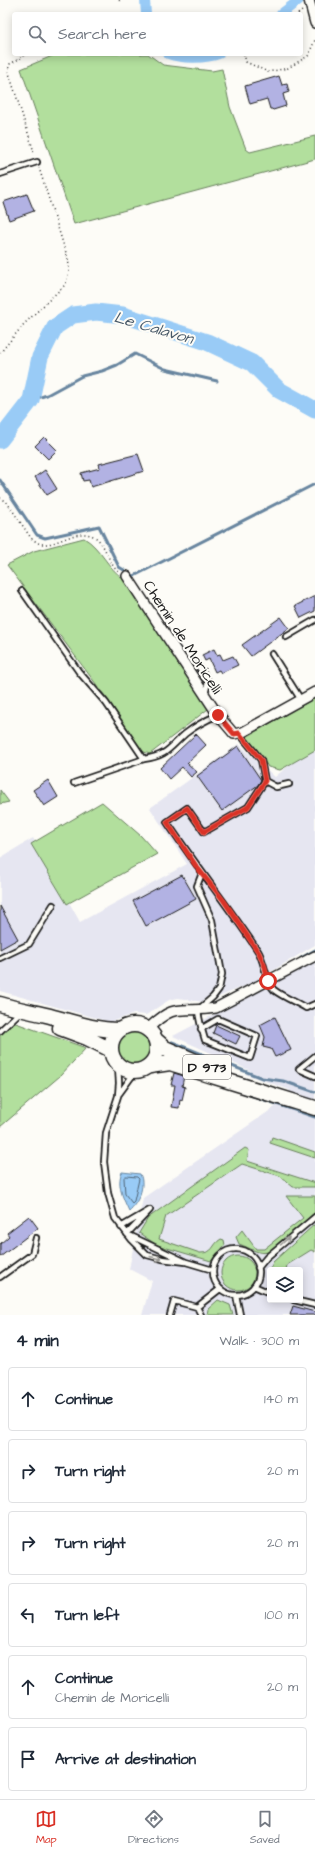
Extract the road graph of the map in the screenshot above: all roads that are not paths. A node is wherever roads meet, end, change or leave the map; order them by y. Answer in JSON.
{"nodes":[{"id":1,"x":309,"y":0,"type":"edge"},
{"id":2,"x":315,"y":23,"type":"edge"},
{"id":3,"x":37,"y":162,"type":"road end"},
{"id":4,"x":0,"y":174,"type":"edge"},
{"id":5,"x":127,"y":576,"type":"road end"},
{"id":6,"x":22,"y":591,"type":"dead end"},
{"id":7,"x":315,"y":620,"type":"edge"},
{"id":8,"x":286,"y":637,"type":"dead end"},
{"id":9,"x":272,"y":654,"type":"dead end"},
{"id":10,"x":196,"y":663,"type":"dead end"},
{"id":11,"x":315,"y":692,"type":"edge"},
{"id":12,"x":205,"y":696,"type":"junction"},
{"id":13,"x":301,"y":700,"type":"junction"},
{"id":14,"x":218,"y":715,"type":"junction"},
{"id":15,"x":239,"y":733,"type":"junction"},
{"id":16,"x":144,"y":759,"type":"junction"},
{"id":17,"x":265,"y":781,"type":"junction"},
{"id":18,"x":74,"y":783,"type":"dead end"},
{"id":19,"x":289,"y":784,"type":"dead end"},
{"id":20,"x":202,"y":874,"type":"junction"},
{"id":21,"x":53,"y":905,"type":"dead end"},
{"id":22,"x":315,"y":956,"type":"edge"},
{"id":23,"x":0,"y":958,"type":"edge"},
{"id":24,"x":268,"y":981,"type":"junction"},
{"id":25,"x":0,"y":1004,"type":"edge"},
{"id":26,"x":315,"y":1004,"type":"edge"},
{"id":27,"x":198,"y":1010,"type":"junction"},
{"id":28,"x":21,"y":1011,"type":"junction"},
{"id":29,"x":148,"y":1029,"type":"junction"},
{"id":30,"x":201,"y":1029,"type":"junction"},
{"id":31,"x":120,"y":1030,"type":"junction"},
{"id":32,"x":0,"y":1031,"type":"edge"},
{"id":33,"x":157,"y":1041,"type":"junction"},
{"id":34,"x":111,"y":1050,"type":"junction"},
{"id":35,"x":315,"y":1056,"type":"edge"},
{"id":36,"x":118,"y":1066,"type":"junction"},
{"id":37,"x":150,"y":1066,"type":"junction"},
{"id":38,"x":136,"y":1072,"type":"junction"},
{"id":39,"x":315,"y":1076,"type":"edge"},
{"id":40,"x":259,"y":1089,"type":"junction"},
{"id":41,"x":118,"y":1096,"type":"junction"},
{"id":42,"x":315,"y":1108,"type":"edge"},
{"id":43,"x":315,"y":1217,"type":"edge"},
{"id":44,"x":122,"y":1227,"type":"junction"},
{"id":45,"x":128,"y":1234,"type":"junction"},
{"id":46,"x":36,"y":1238,"type":"dead end"},
{"id":47,"x":186,"y":1262,"type":"junction"},
{"id":48,"x":258,"y":1268,"type":"junction"},
{"id":49,"x":213,"y":1270,"type":"junction"},
{"id":50,"x":0,"y":1277,"type":"edge"},
{"id":51,"x":254,"y":1286,"type":"junction"},
{"id":52,"x":220,"y":1289,"type":"junction"},
{"id":53,"x":267,"y":1292,"type":"edge"},
{"id":54,"x":236,"y":1295,"type":"junction"},
{"id":55,"x":303,"y":1302,"type":"edge"},
{"id":56,"x":315,"y":1305,"type":"edge"},
{"id":57,"x":197,"y":1307,"type":"junction"},
{"id":58,"x":170,"y":1315,"type":"edge"},
{"id":59,"x":201,"y":1315,"type":"edge"},
{"id":60,"x":240,"y":1315,"type":"edge"}],
"edges":[{"from":1,"to":2,"type":"street"},
{"from":3,"to":4,"type":"lane"},
{"from":5,"to":12,"type":"street","name":"Chemin de Moricelli"},
{"from":6,"to":16,"type":"lane"},
{"from":7,"to":8,"type":"lane"},
{"from":9,"to":13,"type":"lane"},
{"from":10,"to":12,"type":"lane"},
{"from":11,"to":13,"type":"street"},
{"from":12,"to":14,"type":"street","name":"Chemin de Moricelli"},
{"from":13,"to":15,"type":"street"},
{"from":14,"to":15,"type":"street","name":"Chemin de Moricelli"},
{"from":14,"to":16,"type":"lane"},
{"from":15,"to":17,"type":"lane"},
{"from":16,"to":18,"type":"lane"},
{"from":17,"to":19,"type":"lane"},
{"from":17,"to":20,"type":"lane"},
{"from":20,"to":24,"type":"lane"},
{"from":20,"to":27,"type":"lane"},
{"from":21,"to":23,"type":"lane"},
{"from":22,"to":24,"type":"street"},
{"from":24,"to":26,"type":"lane"},
{"from":24,"to":27,"type":"street"},
{"from":25,"to":28,"type":"main road"},
{"from":27,"to":29,"type":"street"},
{"from":27,"to":30,"type":"lane"},
{"from":28,"to":31,"type":"main road"},
{"from":28,"to":32,"type":"lane"},
{"from":28,"to":34,"type":"main road"},
{"from":29,"to":31,"type":"main road"},
{"from":29,"to":33,"type":"main road"},
{"from":30,"to":30,"type":"lane"},
{"from":31,"to":34,"type":"main road"},
{"from":33,"to":37,"type":"main road"},
{"from":33,"to":40,"type":"main road","number":"D 973"},
{"from":34,"to":36,"type":"main road"},
{"from":35,"to":39,"type":"lane"},
{"from":36,"to":38,"type":"main road"},
{"from":36,"to":41,"type":"lane"},
{"from":37,"to":38,"type":"main road"},
{"from":37,"to":40,"type":"main road","number":"D 973"},
{"from":38,"to":41,"type":"lane"},
{"from":40,"to":42,"type":"main road","number":"D 973"},
{"from":41,"to":44,"type":"lane"},
{"from":48,"to":43,"type":"lane","one_way":true},
{"from":44,"to":45,"type":"lane"},
{"from":44,"to":45,"type":"lane"},
{"from":45,"to":47,"type":"lane"},
{"from":45,"to":47,"type":"lane","one_way":true},
{"from":46,"to":50,"type":"lane"},
{"from":47,"to":49,"type":"lane"},
{"from":48,"to":49,"type":"lane"},
{"from":48,"to":51,"type":"lane"},
{"from":49,"to":52,"type":"lane"},
{"from":51,"to":53,"type":"lane"},
{"from":51,"to":54,"type":"lane"},
{"from":52,"to":54,"type":"lane"},
{"from":52,"to":57,"type":"lane"},
{"from":54,"to":60,"type":"lane"},
{"from":55,"to":56,"type":"lane"},
{"from":57,"to":58,"type":"lane"},
{"from":57,"to":59,"type":"lane"}]}
